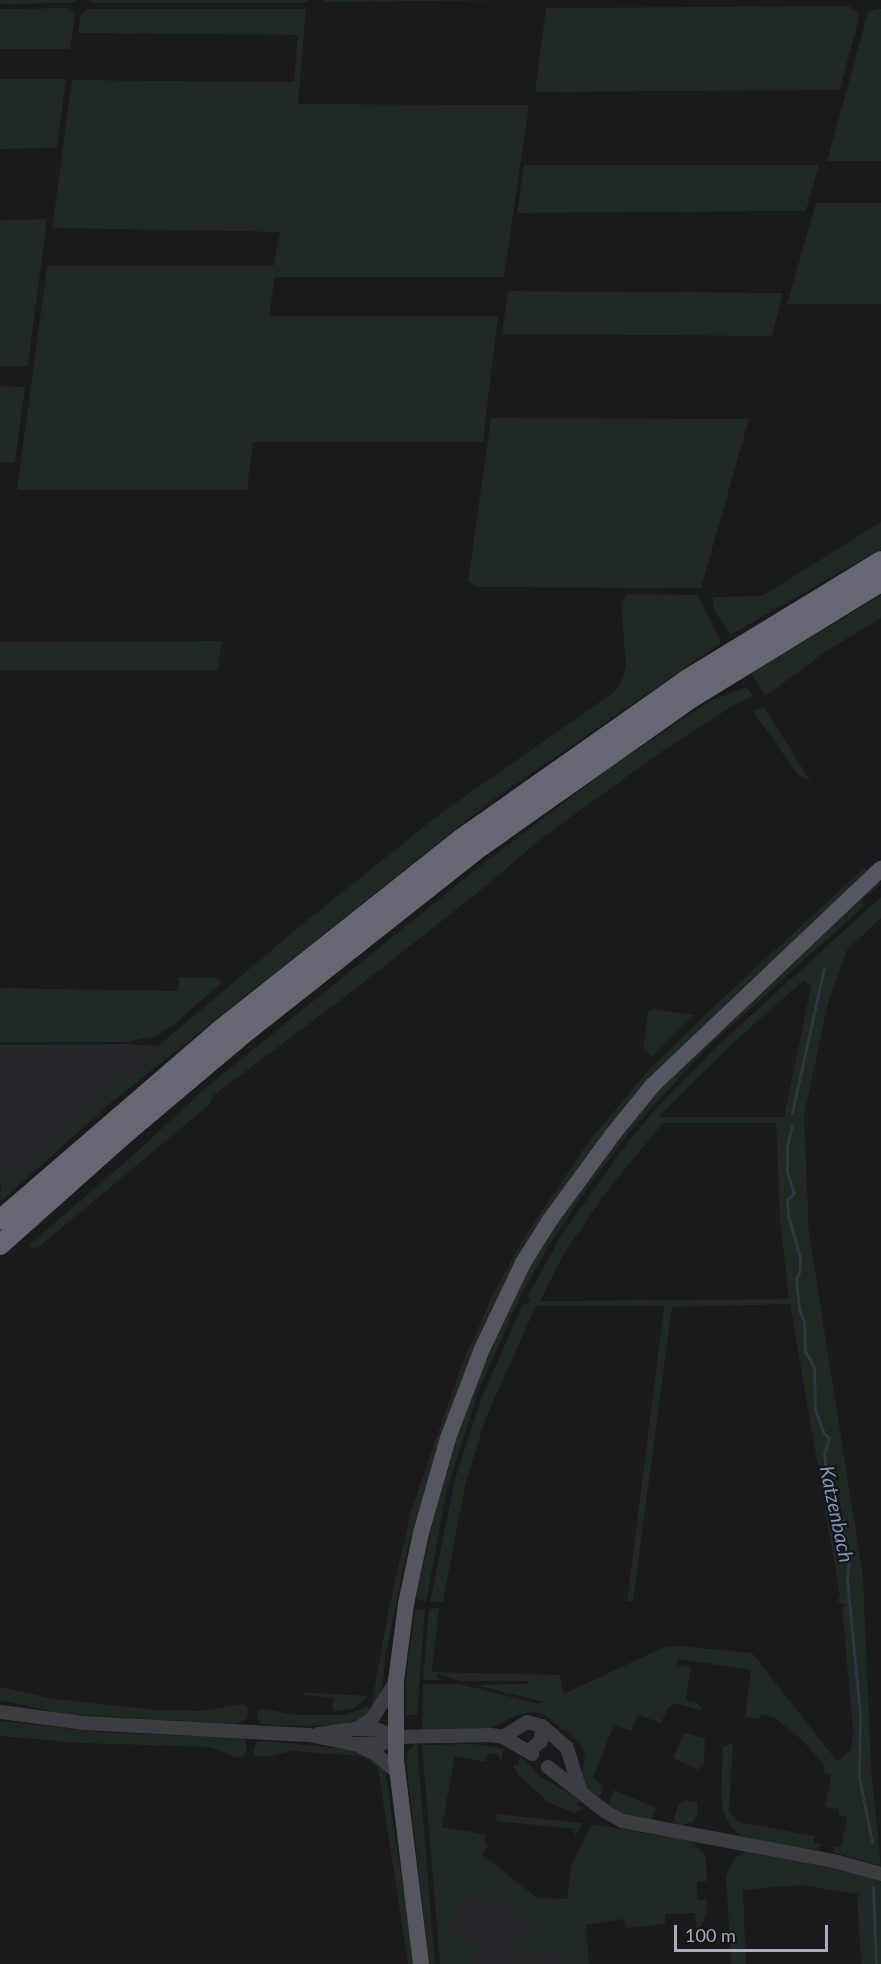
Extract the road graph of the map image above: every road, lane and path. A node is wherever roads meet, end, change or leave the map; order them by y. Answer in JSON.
{"nodes":[{"id":1,"x":881,"y":561,"type":"edge"},
{"id":2,"x":881,"y":582,"type":"edge"},
{"id":3,"x":881,"y":869,"type":"edge"},
{"id":4,"x":0,"y":1220,"type":"edge"},
{"id":5,"x":0,"y":1245,"type":"edge"},
{"id":6,"x":396,"y":1681,"type":"junction"},
{"id":7,"x":0,"y":1712,"type":"edge"},
{"id":8,"x":542,"y":1726,"type":"junction"},
{"id":9,"x":355,"y":1729,"type":"junction"},
{"id":10,"x":309,"y":1735,"type":"junction"},
{"id":11,"x":395,"y":1737,"type":"junction"},
{"id":12,"x":503,"y":1737,"type":"junction"},
{"id":13,"x":354,"y":1744,"type":"junction"},
{"id":14,"x":548,"y":1767,"type":"dead end"},
{"id":15,"x":398,"y":1773,"type":"junction"},
{"id":16,"x":580,"y":1790,"type":"junction"},
{"id":17,"x":881,"y":1874,"type":"edge"},
{"id":18,"x":421,"y":1964,"type":"edge"}],
"edges":[{"from":1,"to":4,"type":"highway"},
{"from":2,"to":5,"type":"highway"},
{"from":3,"to":6,"type":"main road"},
{"from":6,"to":9,"type":"street"},
{"from":6,"to":11,"type":"main road"},
{"from":7,"to":10,"type":"street"},
{"from":8,"to":12,"type":"street"},
{"from":8,"to":12,"type":"street"},
{"from":8,"to":16,"type":"street"},
{"from":9,"to":10,"type":"street"},
{"from":9,"to":11,"type":"street"},
{"from":10,"to":13,"type":"street"},
{"from":11,"to":12,"type":"street"},
{"from":11,"to":13,"type":"street"},
{"from":11,"to":15,"type":"main road"},
{"from":13,"to":15,"type":"street"},
{"from":14,"to":16,"type":"street"},
{"from":15,"to":18,"type":"main road"},
{"from":16,"to":17,"type":"street"}]}
